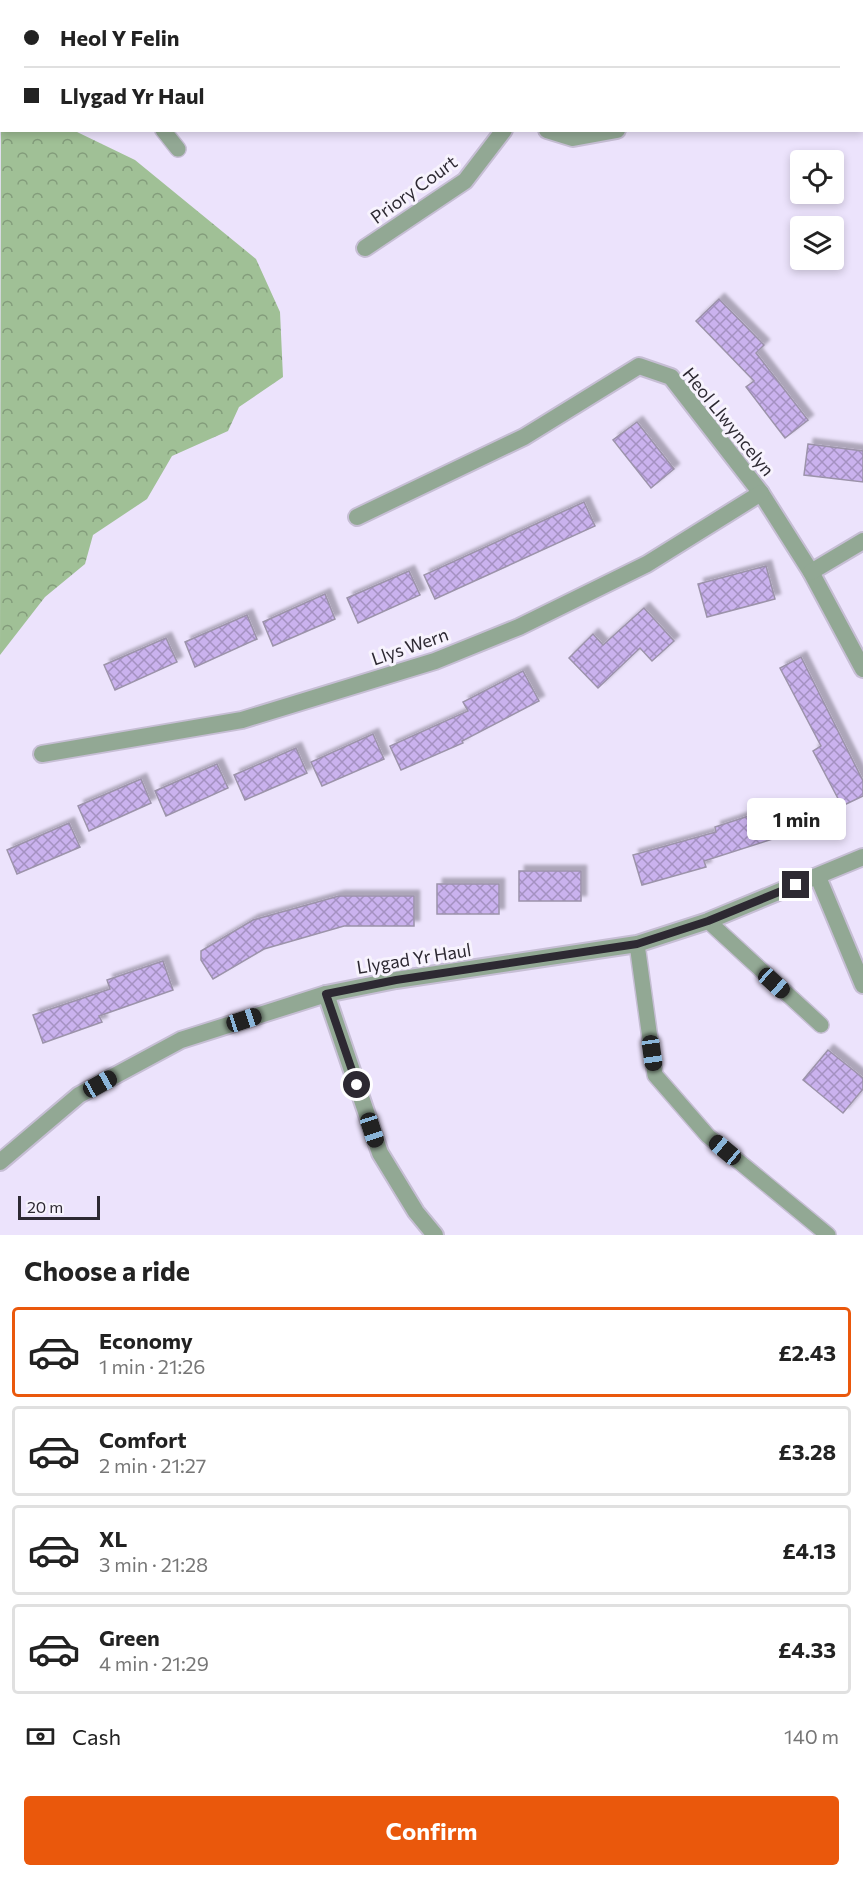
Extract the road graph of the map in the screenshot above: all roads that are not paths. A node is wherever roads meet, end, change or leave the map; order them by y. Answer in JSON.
{"nodes":[{"id":1,"x":165,"y":132,"type":"edge"},
{"id":2,"x":502,"y":132,"type":"edge"},
{"id":3,"x":554,"y":132,"type":"edge"},
{"id":4,"x":606,"y":132,"type":"edge"},
{"id":5,"x":178,"y":149,"type":"dead end"},
{"id":6,"x":364,"y":248,"type":"dead end"},
{"id":7,"x":760,"y":493,"type":"junction"},
{"id":8,"x":357,"y":517,"type":"dead end"},
{"id":9,"x":863,"y":541,"type":"edge"},
{"id":10,"x":811,"y":572,"type":"junction"},
{"id":11,"x":863,"y":669,"type":"edge"},
{"id":12,"x":42,"y":754,"type":"dead end"},
{"id":13,"x":863,"y":857,"type":"edge"},
{"id":14,"x":818,"y":876,"type":"junction"},
{"id":15,"x":708,"y":921,"type":"junction"},
{"id":16,"x":637,"y":944,"type":"junction"},
{"id":17,"x":863,"y":985,"type":"edge"},
{"id":18,"x":326,"y":994,"type":"junction"},
{"id":19,"x":821,"y":1025,"type":"dead end"},
{"id":20,"x":0,"y":1162,"type":"edge"},
{"id":21,"x":435,"y":1235,"type":"edge"},
{"id":22,"x":828,"y":1235,"type":"edge"}],
"edges":[{"from":1,"to":5,"type":"lane"},
{"from":2,"to":6,"type":"street","name":"Priory Court"},
{"from":3,"to":4,"type":"street"},
{"from":7,"to":8,"type":"street","name":"Heol Llwyncelyn"},
{"from":7,"to":10,"type":"street","name":"Heol Llwyncelyn"},
{"from":7,"to":12,"type":"street","name":"Llys Wern"},
{"from":9,"to":10,"type":"street"},
{"from":10,"to":11,"type":"street","name":"Heol Llwyncelyn"},
{"from":13,"to":14,"type":"street","name":"Llygad Yr Haul"},
{"from":14,"to":15,"type":"street","name":"Llygad Yr Haul"},
{"from":14,"to":17,"type":"street"},
{"from":15,"to":16,"type":"street","name":"Llygad Yr Haul"},
{"from":15,"to":19,"type":"lane"},
{"from":16,"to":18,"type":"street","name":"Llygad Yr Haul"},
{"from":16,"to":22,"type":"lane"},
{"from":18,"to":20,"type":"street","name":"Llygad Yr Haul"},
{"from":18,"to":21,"type":"street"}]}
